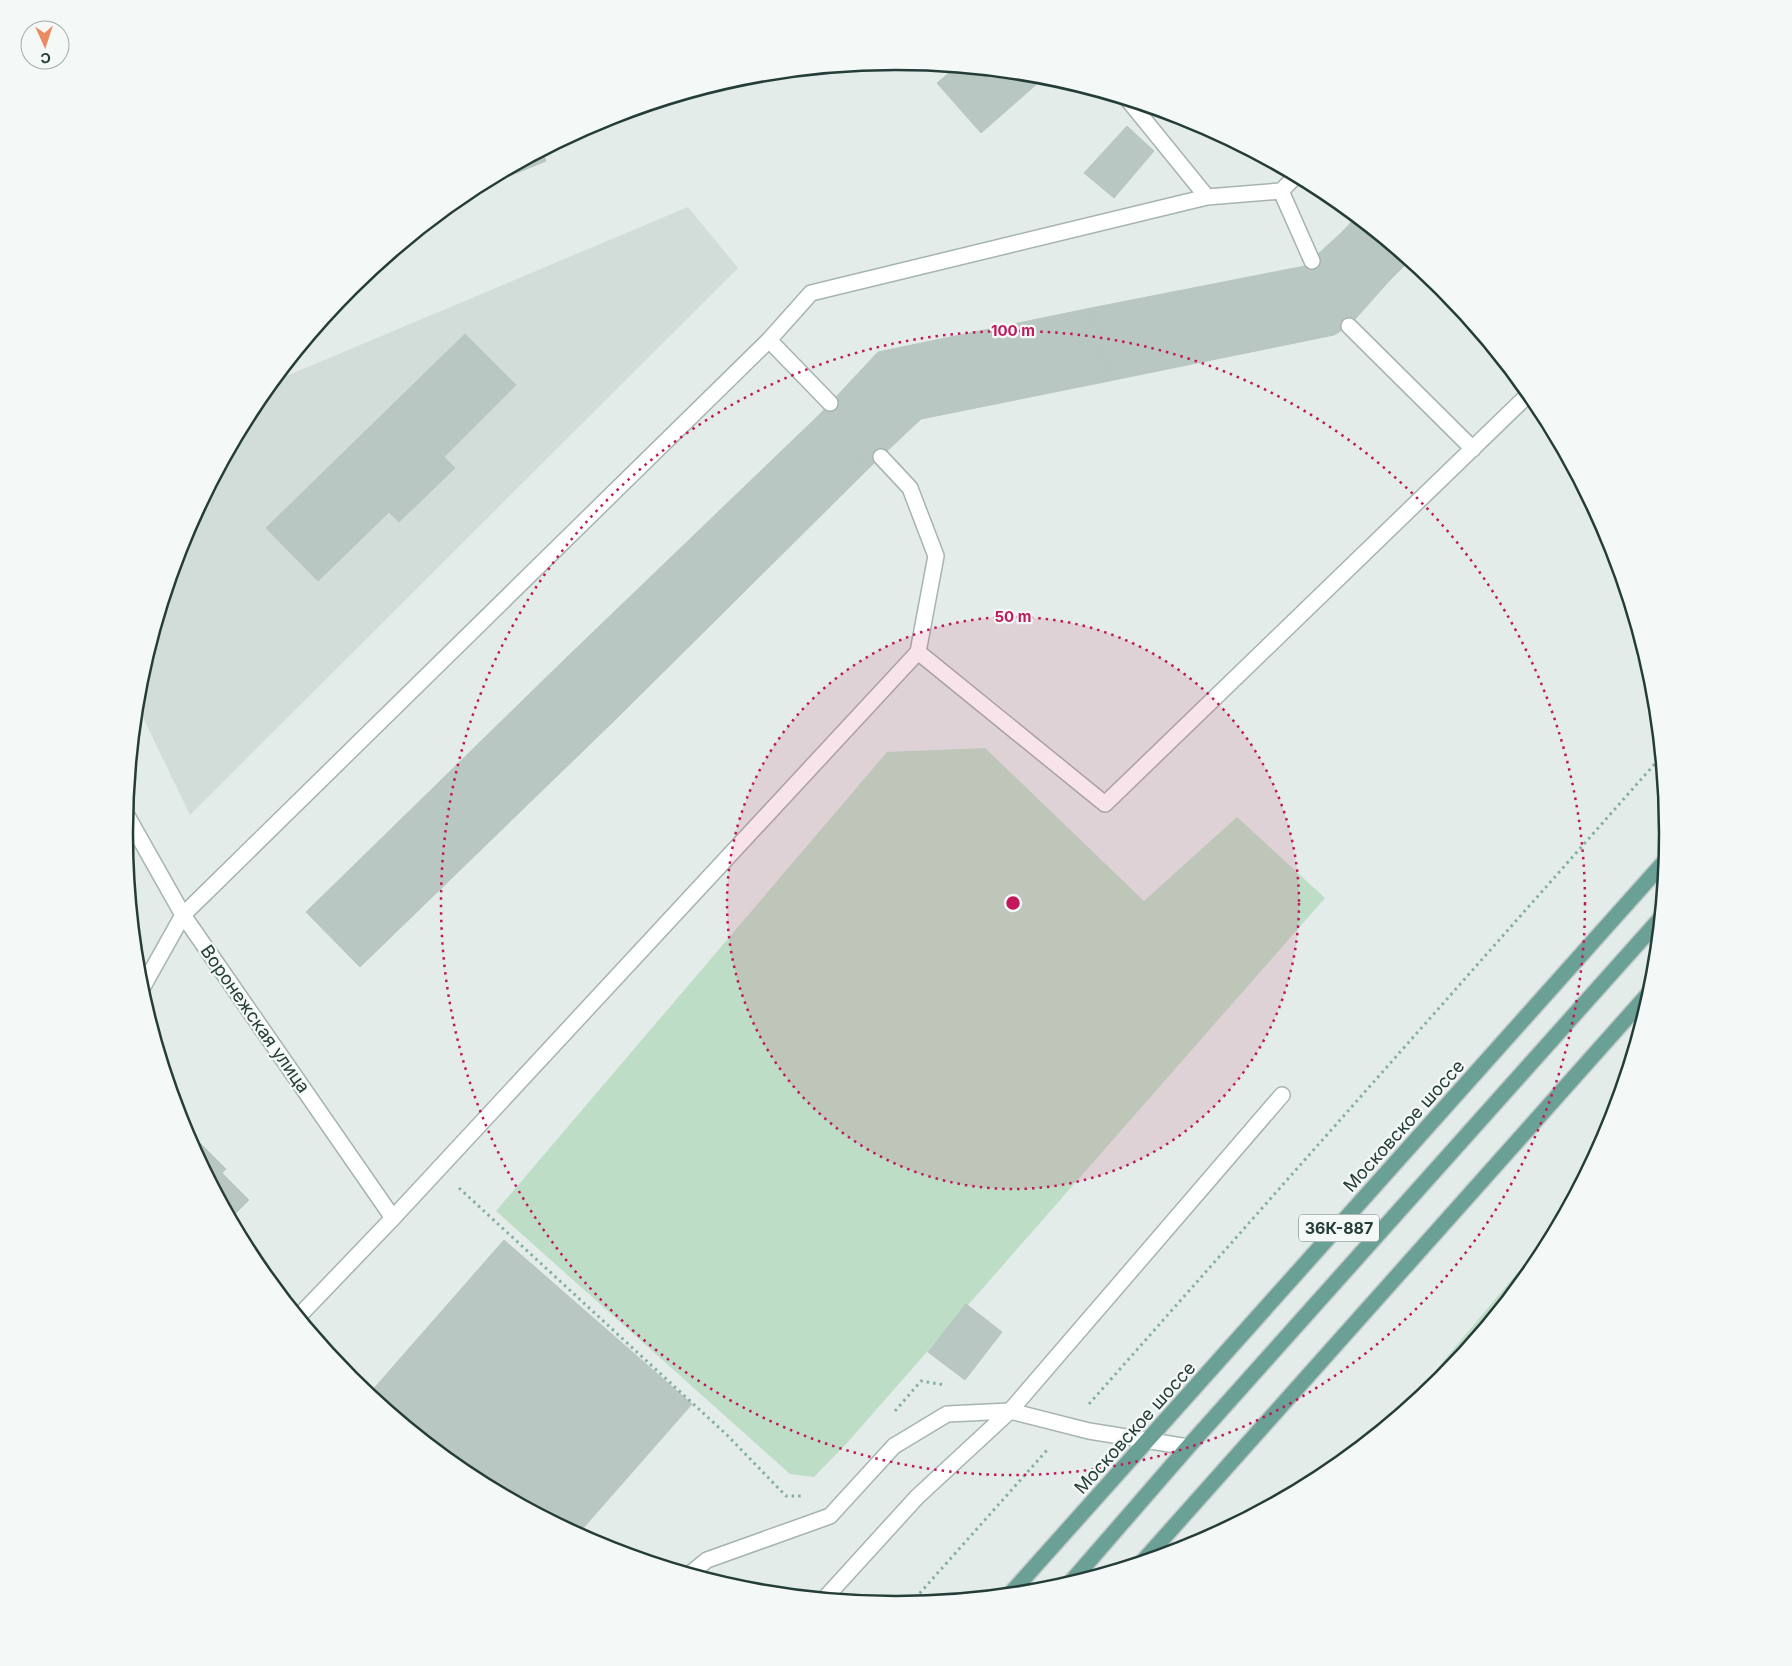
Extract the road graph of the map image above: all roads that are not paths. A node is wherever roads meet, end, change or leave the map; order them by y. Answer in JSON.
{"nodes":[{"id":1,"x":1135,"y":108,"type":"edge"},
{"id":2,"x":1291,"y":181,"type":"edge"},
{"id":3,"x":1281,"y":191,"type":"junction"},
{"id":4,"x":1207,"y":197,"type":"junction"},
{"id":5,"x":1312,"y":261,"type":"dead end"},
{"id":6,"x":1349,"y":326,"type":"dead end"},
{"id":7,"x":769,"y":340,"type":"junction"},
{"id":8,"x":1523,"y":400,"type":"edge"},
{"id":9,"x":830,"y":403,"type":"dead end"},
{"id":10,"x":1473,"y":449,"type":"junction"},
{"id":11,"x":881,"y":457,"type":"dead end"},
{"id":12,"x":918,"y":652,"type":"junction"},
{"id":13,"x":133,"y":827,"type":"edge"},
{"id":14,"x":1658,"y":869,"type":"edge"},
{"id":15,"x":183,"y":915,"type":"junction"},
{"id":16,"x":1653,"y":927,"type":"edge"},
{"id":17,"x":147,"y":979,"type":"edge"},
{"id":18,"x":1639,"y":1005,"type":"edge"},
{"id":19,"x":1282,"y":1095,"type":"dead end"},
{"id":20,"x":393,"y":1218,"type":"junction"},
{"id":21,"x":303,"y":1312,"type":"edge"},
{"id":22,"x":1010,"y":1411,"type":"junction"},
{"id":23,"x":1149,"y":1441,"type":"junction"},
{"id":24,"x":1188,"y":1447,"type":"junction"},
{"id":25,"x":1151,"y":1552,"type":"edge"},
{"id":26,"x":696,"y":1569,"type":"edge"},
{"id":27,"x":1078,"y":1573,"type":"edge"},
{"id":28,"x":1019,"y":1585,"type":"edge"},
{"id":29,"x":830,"y":1592,"type":"edge"}],
"edges":[{"from":1,"to":4,"type":"street"},
{"from":2,"to":3,"type":"street"},
{"from":3,"to":4,"type":"street"},
{"from":3,"to":5,"type":"street"},
{"from":4,"to":7,"type":"street"},
{"from":6,"to":10,"type":"street"},
{"from":7,"to":9,"type":"street"},
{"from":7,"to":15,"type":"street"},
{"from":8,"to":10,"type":"street"},
{"from":10,"to":12,"type":"street"},
{"from":11,"to":12,"type":"street"},
{"from":12,"to":20,"type":"street"},
{"from":13,"to":15,"type":"street","name":"Воронежская улица"},
{"from":14,"to":23,"type":"main road","name":"Московское шоссе","number":"36К-887"},
{"from":15,"to":17,"type":"street"},
{"from":15,"to":20,"type":"street","name":"Воронежская улица"},
{"from":16,"to":24,"type":"main road","number":"36К-887"},
{"from":18,"to":25,"type":"main road"},
{"from":19,"to":22,"type":"street"},
{"from":20,"to":21,"type":"street"},
{"from":22,"to":23,"type":"street"},
{"from":22,"to":26,"type":"street"},
{"from":22,"to":29,"type":"street"},
{"from":23,"to":24,"type":"street"},
{"from":23,"to":28,"type":"main road","name":"Московское шоссе","number":"36К-887"},
{"from":24,"to":27,"type":"main road","number":"36К-887"}]}
